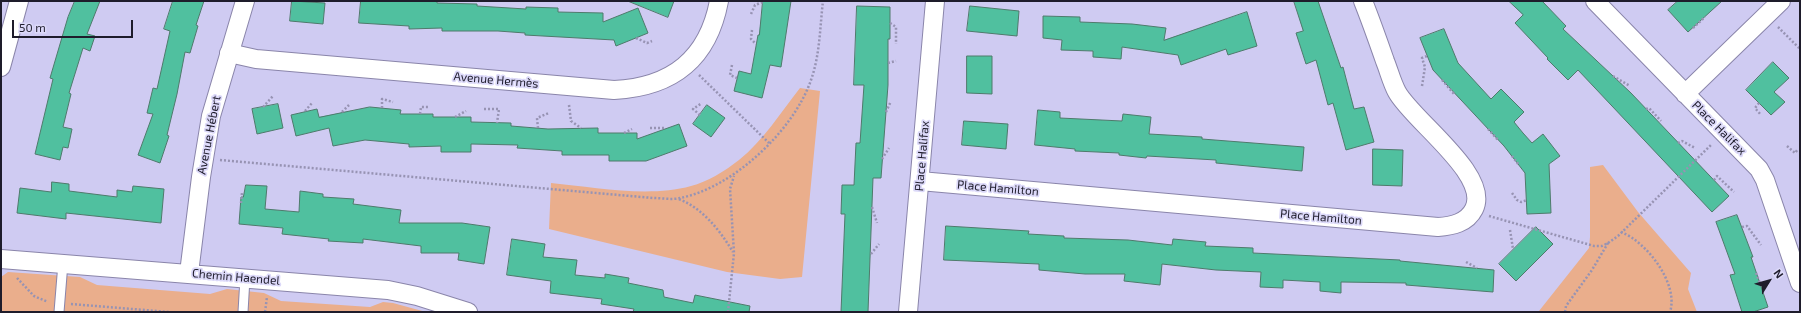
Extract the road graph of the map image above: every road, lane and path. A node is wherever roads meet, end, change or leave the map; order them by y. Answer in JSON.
{"nodes":[{"id":1,"x":19,"y":1,"type":"edge"},
{"id":2,"x":245,"y":1,"type":"edge"},
{"id":3,"x":719,"y":1,"type":"edge"},
{"id":4,"x":823,"y":1,"type":"edge"},
{"id":5,"x":935,"y":1,"type":"edge"},
{"id":6,"x":1363,"y":1,"type":"edge"},
{"id":7,"x":1595,"y":1,"type":"edge"},
{"id":8,"x":1781,"y":1,"type":"edge"},
{"id":9,"x":763,"y":2,"type":"dead end"},
{"id":10,"x":751,"y":14,"type":"dead end"},
{"id":11,"x":1705,"y":17,"type":"dead end"},
{"id":12,"x":890,"y":22,"type":"dead end"},
{"id":13,"x":1774,"y":23,"type":"dead end"},
{"id":14,"x":1693,"y":28,"type":"dead end"},
{"id":15,"x":752,"y":30,"type":"dead end"},
{"id":16,"x":636,"y":38,"type":"dead end"},
{"id":17,"x":652,"y":41,"type":"dead end"},
{"id":18,"x":756,"y":44,"type":"dead end"},
{"id":19,"x":896,"y":44,"type":"dead end"},
{"id":20,"x":1800,"y":49,"type":"edge"},
{"id":21,"x":229,"y":53,"type":"junction"},
{"id":22,"x":1427,"y":56,"type":"dead end"},
{"id":23,"x":896,"y":61,"type":"dead end"},
{"id":24,"x":888,"y":63,"type":"dead end"},
{"id":25,"x":732,"y":65,"type":"dead end"},
{"id":26,"x":1,"y":67,"type":"edge"},
{"id":27,"x":694,"y":70,"type":"dead end"},
{"id":28,"x":1613,"y":76,"type":"dead end"},
{"id":29,"x":737,"y":78,"type":"dead end"},
{"id":30,"x":1442,"y":80,"type":"dead end"},
{"id":31,"x":1422,"y":86,"type":"dead end"},
{"id":32,"x":1630,"y":86,"type":"dead end"},
{"id":33,"x":1685,"y":94,"type":"junction"},
{"id":34,"x":1455,"y":95,"type":"dead end"},
{"id":35,"x":273,"y":96,"type":"dead end"},
{"id":36,"x":891,"y":101,"type":"dead end"},
{"id":37,"x":393,"y":102,"type":"dead end"},
{"id":38,"x":312,"y":103,"type":"dead end"},
{"id":39,"x":702,"y":103,"type":"dead end"},
{"id":40,"x":1759,"y":103,"type":"dead end"},
{"id":41,"x":349,"y":105,"type":"dead end"},
{"id":42,"x":569,"y":105,"type":"dead end"},
{"id":43,"x":263,"y":107,"type":"dead end"},
{"id":44,"x":429,"y":107,"type":"dead end"},
{"id":45,"x":382,"y":108,"type":"dead end"},
{"id":46,"x":484,"y":109,"type":"dead end"},
{"id":47,"x":1646,"y":110,"type":"dead end"},
{"id":48,"x":466,"y":111,"type":"dead end"},
{"id":49,"x":305,"y":112,"type":"dead end"},
{"id":50,"x":342,"y":112,"type":"dead end"},
{"id":51,"x":886,"y":112,"type":"dead end"},
{"id":52,"x":549,"y":113,"type":"dead end"},
{"id":53,"x":420,"y":114,"type":"dead end"},
{"id":54,"x":700,"y":115,"type":"dead end"},
{"id":55,"x":1761,"y":115,"type":"dead end"},
{"id":56,"x":455,"y":117,"type":"dead end"},
{"id":57,"x":1661,"y":121,"type":"dead end"},
{"id":58,"x":497,"y":122,"type":"dead end"},
{"id":59,"x":538,"y":128,"type":"dead end"},
{"id":60,"x":581,"y":128,"type":"dead end"},
{"id":61,"x":650,"y":128,"type":"dead end"},
{"id":62,"x":665,"y":128,"type":"dead end"},
{"id":63,"x":632,"y":129,"type":"dead end"},
{"id":64,"x":1488,"y":129,"type":"dead end"},
{"id":65,"x":624,"y":133,"type":"dead end"},
{"id":66,"x":1718,"y":139,"type":"dead end"},
{"id":67,"x":1498,"y":140,"type":"dead end"},
{"id":68,"x":768,"y":143,"type":"junction"},
{"id":69,"x":1678,"y":143,"type":"dead end"},
{"id":70,"x":1787,"y":146,"type":"dead end"},
{"id":71,"x":889,"y":148,"type":"dead end"},
{"id":72,"x":1695,"y":148,"type":"dead end"},
{"id":73,"x":1798,"y":149,"type":"dead end"},
{"id":74,"x":1512,"y":156,"type":"dead end"},
{"id":75,"x":882,"y":159,"type":"dead end"},
{"id":76,"x":214,"y":160,"type":"dead end"},
{"id":77,"x":1519,"y":165,"type":"dead end"},
{"id":78,"x":734,"y":175,"type":"junction"},
{"id":79,"x":1714,"y":180,"type":"dead end"},
{"id":80,"x":920,"y":181,"type":"junction"},
{"id":81,"x":1734,"y":192,"type":"dead end"},
{"id":82,"x":242,"y":193,"type":"dead end"},
{"id":83,"x":1512,"y":193,"type":"dead end"},
{"id":84,"x":678,"y":199,"type":"junction"},
{"id":85,"x":1526,"y":200,"type":"dead end"},
{"id":86,"x":241,"y":203,"type":"dead end"},
{"id":87,"x":872,"y":207,"type":"dead end"},
{"id":88,"x":1485,"y":214,"type":"dead end"},
{"id":89,"x":877,"y":223,"type":"dead end"},
{"id":90,"x":1742,"y":227,"type":"dead end"},
{"id":91,"x":1510,"y":230,"type":"dead end"},
{"id":92,"x":1621,"y":232,"type":"junction"},
{"id":93,"x":1608,"y":243,"type":"junction"},
{"id":94,"x":879,"y":244,"type":"dead end"},
{"id":95,"x":1761,"y":245,"type":"dead end"},
{"id":96,"x":1513,"y":249,"type":"dead end"},
{"id":97,"x":734,"y":253,"type":"junction"},
{"id":98,"x":871,"y":254,"type":"dead end"},
{"id":99,"x":1,"y":259,"type":"edge"},
{"id":100,"x":1466,"y":262,"type":"dead end"},
{"id":101,"x":63,"y":263,"type":"junction"},
{"id":102,"x":1477,"y":268,"type":"dead end"},
{"id":103,"x":189,"y":273,"type":"junction"},
{"id":104,"x":1756,"y":273,"type":"dead end"},
{"id":105,"x":12,"y":277,"type":"dead end"},
{"id":106,"x":245,"y":278,"type":"junction"},
{"id":107,"x":1800,"y":283,"type":"edge"},
{"id":108,"x":1760,"y":286,"type":"dead end"},
{"id":109,"x":267,"y":293,"type":"dead end"},
{"id":110,"x":51,"y":303,"type":"dead end"},
{"id":111,"x":68,"y":304,"type":"dead end"},
{"id":112,"x":59,"y":312,"type":"edge"},
{"id":113,"x":169,"y":312,"type":"edge"},
{"id":114,"x":243,"y":312,"type":"edge"},
{"id":115,"x":265,"y":312,"type":"edge"},
{"id":116,"x":468,"y":312,"type":"edge"},
{"id":117,"x":728,"y":312,"type":"edge"},
{"id":118,"x":908,"y":312,"type":"edge"},
{"id":119,"x":1565,"y":312,"type":"edge"},
{"id":120,"x":1670,"y":312,"type":"edge"}],
"edges":[{"from":1,"to":26,"type":"street"},
{"from":2,"to":21,"type":"street","name":"Avenue Hébert"},
{"from":3,"to":21,"type":"street","name":"Avenue Hermès"},
{"from":4,"to":68,"type":"path"},
{"from":5,"to":80,"type":"street","name":"Place Halifax"},
{"from":6,"to":80,"type":"street","name":"Place Hamilton"},
{"from":7,"to":33,"type":"street","name":"Place Halifax"},
{"from":8,"to":33,"type":"street"},
{"from":9,"to":10,"type":"path"},
{"from":11,"to":14,"type":"path"},
{"from":12,"to":19,"type":"path"},
{"from":13,"to":20,"type":"path"},
{"from":15,"to":18,"type":"path"},
{"from":16,"to":17,"type":"path"},
{"from":21,"to":103,"type":"street","name":"Avenue Hébert"},
{"from":22,"to":31,"type":"path"},
{"from":23,"to":24,"type":"path"},
{"from":25,"to":29,"type":"path"},
{"from":27,"to":68,"type":"path"},
{"from":28,"to":32,"type":"path"},
{"from":30,"to":34,"type":"path"},
{"from":33,"to":107,"type":"street","name":"Place Halifax"},
{"from":35,"to":43,"type":"path"},
{"from":36,"to":51,"type":"path"},
{"from":37,"to":45,"type":"path"},
{"from":38,"to":49,"type":"path"},
{"from":39,"to":54,"type":"path"},
{"from":40,"to":55,"type":"path"},
{"from":41,"to":50,"type":"path"},
{"from":42,"to":60,"type":"path"},
{"from":44,"to":53,"type":"path"},
{"from":46,"to":58,"type":"path"},
{"from":47,"to":57,"type":"path"},
{"from":48,"to":56,"type":"path"},
{"from":52,"to":59,"type":"path"},
{"from":61,"to":62,"type":"path"},
{"from":63,"to":65,"type":"path"},
{"from":64,"to":67,"type":"path"},
{"from":66,"to":92,"type":"path"},
{"from":68,"to":78,"type":"path"},
{"from":69,"to":72,"type":"path"},
{"from":70,"to":73,"type":"path"},
{"from":71,"to":75,"type":"path"},
{"from":74,"to":77,"type":"path"},
{"from":76,"to":84,"type":"path"},
{"from":78,"to":84,"type":"path"},
{"from":78,"to":97,"type":"path"},
{"from":79,"to":81,"type":"path"},
{"from":80,"to":118,"type":"street","name":"Place Halifax"},
{"from":82,"to":86,"type":"path"},
{"from":83,"to":85,"type":"path"},
{"from":84,"to":97,"type":"path"},
{"from":87,"to":89,"type":"path"},
{"from":88,"to":93,"type":"path"},
{"from":90,"to":95,"type":"path"},
{"from":91,"to":96,"type":"path"},
{"from":92,"to":93,"type":"path"},
{"from":92,"to":120,"type":"path"},
{"from":93,"to":119,"type":"path"},
{"from":94,"to":98,"type":"path"},
{"from":97,"to":117,"type":"path"},
{"from":99,"to":101,"type":"street","name":"Chemin Haendel"},
{"from":100,"to":102,"type":"path"},
{"from":101,"to":103,"type":"street","name":"Chemin Haendel"},
{"from":101,"to":112,"type":"lane"},
{"from":103,"to":106,"type":"street","name":"Chemin Haendel"},
{"from":104,"to":108,"type":"path"},
{"from":105,"to":110,"type":"path"},
{"from":106,"to":114,"type":"lane"},
{"from":106,"to":116,"type":"street","name":"Chemin Haendel"},
{"from":109,"to":115,"type":"path"},
{"from":111,"to":113,"type":"path"}]}
